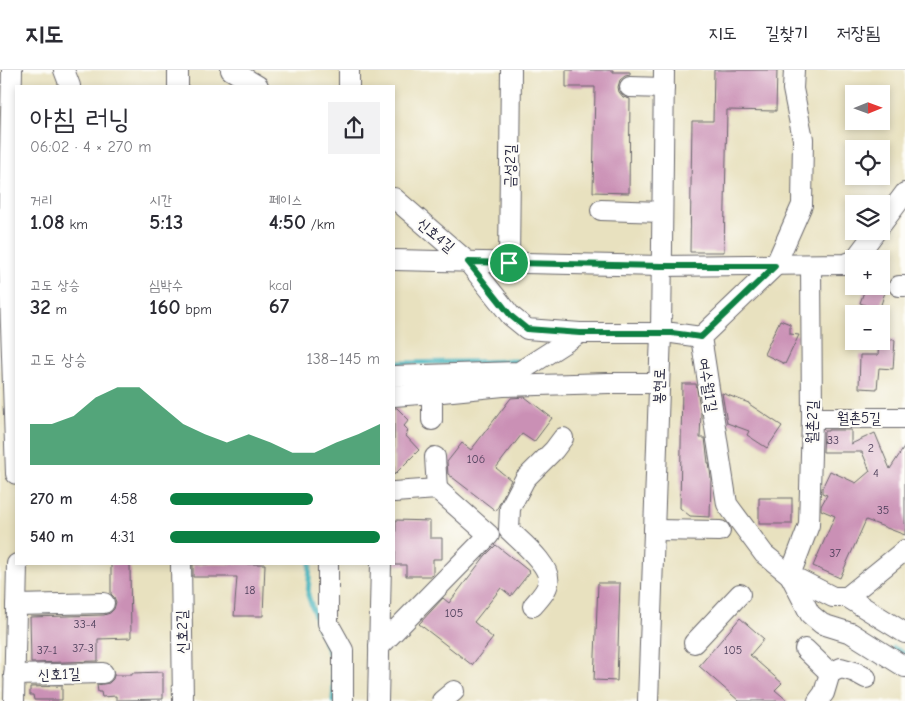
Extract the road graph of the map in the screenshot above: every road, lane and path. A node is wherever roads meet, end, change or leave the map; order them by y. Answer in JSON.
{"nodes":[{"id":1,"x":12,"y":70,"type":"edge"},
{"id":2,"x":64,"y":70,"type":"edge"},
{"id":3,"x":178,"y":70,"type":"edge"},
{"id":4,"x":231,"y":70,"type":"edge"},
{"id":5,"x":349,"y":70,"type":"edge"},
{"id":6,"x":511,"y":70,"type":"edge"},
{"id":7,"x":794,"y":70,"type":"edge"},
{"id":8,"x":664,"y":79,"type":"edge"},
{"id":9,"x":70,"y":85,"type":"edge"},
{"id":10,"x":178,"y":85,"type":"edge"},
{"id":11,"x":256,"y":85,"type":"edge"},
{"id":12,"x":349,"y":85,"type":"edge"},
{"id":13,"x":630,"y":87,"type":"dead end"},
{"id":14,"x":905,"y":193,"type":"edge"},
{"id":15,"x":395,"y":199,"type":"edge"},
{"id":16,"x":602,"y":210,"type":"dead end"},
{"id":17,"x":662,"y":212,"type":"junction"},
{"id":18,"x":890,"y":213,"type":"edge"},
{"id":19,"x":8,"y":237,"type":"edge"},
{"id":20,"x":395,"y":260,"type":"edge"},
{"id":21,"x":468,"y":262,"type":"junction"},
{"id":22,"x":509,"y":263,"type":"junction"},
{"id":23,"x":811,"y":264,"type":"junction"},
{"id":24,"x":845,"y":264,"type":"edge"},
{"id":25,"x":662,"y":266,"type":"junction"},
{"id":26,"x":775,"y":266,"type":"junction"},
{"id":27,"x":661,"y":332,"type":"junction"},
{"id":28,"x":580,"y":333,"type":"junction"},
{"id":29,"x":701,"y":337,"type":"junction"},
{"id":30,"x":395,"y":376,"type":"edge"},
{"id":31,"x":659,"y":383,"type":"junction"},
{"id":32,"x":432,"y":393,"type":"junction"},
{"id":33,"x":395,"y":396,"type":"edge"},
{"id":34,"x":812,"y":418,"type":"junction"},
{"id":35,"x":905,"y":418,"type":"edge"},
{"id":36,"x":432,"y":420,"type":"dead end"},
{"id":37,"x":563,"y":438,"type":"dead end"},
{"id":38,"x":435,"y":457,"type":"dead end"},
{"id":39,"x":10,"y":463,"type":"edge"},
{"id":40,"x":437,"y":488,"type":"junction"},
{"id":41,"x":395,"y":492,"type":"edge"},
{"id":42,"x":509,"y":530,"type":"junction"},
{"id":43,"x":654,"y":530,"type":"junction"},
{"id":44,"x":720,"y":531,"type":"dead end"},
{"id":45,"x":489,"y":535,"type":"junction"},
{"id":46,"x":905,"y":550,"type":"edge"},
{"id":47,"x":17,"y":565,"type":"edge"},
{"id":48,"x":182,"y":565,"type":"edge"},
{"id":49,"x":328,"y":565,"type":"edge"},
{"id":50,"x":381,"y":565,"type":"edge"},
{"id":51,"x":790,"y":575,"type":"junction"},
{"id":52,"x":740,"y":594,"type":"dead end"},
{"id":53,"x":11,"y":596,"type":"edge"},
{"id":54,"x":847,"y":597,"type":"junction"},
{"id":55,"x":104,"y":604,"type":"dead end"},
{"id":56,"x":533,"y":606,"type":"dead end"},
{"id":57,"x":905,"y":633,"type":"edge"},
{"id":58,"x":694,"y":643,"type":"dead end"},
{"id":59,"x":379,"y":647,"type":"junction"},
{"id":60,"x":805,"y":649,"type":"dead end"},
{"id":61,"x":905,"y":667,"type":"edge"},
{"id":62,"x":103,"y":673,"type":"dead end"},
{"id":63,"x":830,"y":673,"type":"junction"},
{"id":64,"x":14,"y":675,"type":"junction"},
{"id":65,"x":866,"y":678,"type":"dead end"},
{"id":66,"x":14,"y":701,"type":"edge"},
{"id":67,"x":183,"y":701,"type":"edge"},
{"id":68,"x":343,"y":701,"type":"edge"},
{"id":69,"x":378,"y":701,"type":"edge"},
{"id":70,"x":648,"y":701,"type":"edge"},
{"id":71,"x":818,"y":701,"type":"edge"}],
"edges":[{"from":1,"to":19,"type":"street"},
{"from":2,"to":9,"type":"street"},
{"from":3,"to":10,"type":"street"},
{"from":4,"to":11,"type":"street"},
{"from":5,"to":12,"type":"street"},
{"from":6,"to":22,"type":"street","name":"금성2길"},
{"from":7,"to":26,"type":"street","name":"여수월1길"},
{"from":8,"to":13,"type":"street"},
{"from":8,"to":17,"type":"street","name":"봉현로"},
{"from":14,"to":18,"type":"street"},
{"from":15,"to":21,"type":"street","name":"신호4길"},
{"from":16,"to":17,"type":"street"},
{"from":17,"to":25,"type":"street","name":"봉현로"},
{"from":19,"to":39,"type":"street"},
{"from":20,"to":21,"type":"street"},
{"from":21,"to":22,"type":"street"},
{"from":21,"to":28,"type":"street","name":"신호4길"},
{"from":22,"to":25,"type":"street"},
{"from":23,"to":24,"type":"street"},
{"from":23,"to":26,"type":"street"},
{"from":23,"to":34,"type":"street","name":"월촌2길"},
{"from":25,"to":26,"type":"street"},
{"from":25,"to":27,"type":"street","name":"봉현로"},
{"from":26,"to":29,"type":"street","name":"여수월1길"},
{"from":27,"to":28,"type":"street","name":"신호4길"},
{"from":27,"to":29,"type":"street","name":"신호4길"},
{"from":27,"to":31,"type":"street","name":"봉현로"},
{"from":28,"to":30,"type":"street"},
{"from":29,"to":51,"type":"street","name":"여수월1길"},
{"from":31,"to":32,"type":"street"},
{"from":31,"to":43,"type":"street","name":"봉현로"},
{"from":32,"to":33,"type":"street"},
{"from":32,"to":36,"type":"street"},
{"from":34,"to":35,"type":"street","name":"월촌5길"},
{"from":34,"to":51,"type":"street","name":"월촌2길"},
{"from":37,"to":42,"type":"street"},
{"from":38,"to":40,"type":"street"},
{"from":40,"to":41,"type":"street"},
{"from":40,"to":45,"type":"street"},
{"from":42,"to":45,"type":"street"},
{"from":42,"to":56,"type":"street"},
{"from":43,"to":44,"type":"street"},
{"from":43,"to":70,"type":"street","name":"봉현로"},
{"from":45,"to":59,"type":"street"},
{"from":46,"to":54,"type":"street"},
{"from":47,"to":53,"type":"street"},
{"from":48,"to":67,"type":"street","name":"신호2길"},
{"from":49,"to":68,"type":"street"},
{"from":50,"to":59,"type":"street"},
{"from":51,"to":54,"type":"street","name":"여수월1길"},
{"from":51,"to":61,"type":"street"},
{"from":52,"to":58,"type":"street"},
{"from":53,"to":55,"type":"street"},
{"from":53,"to":64,"type":"street"},
{"from":54,"to":57,"type":"street"},
{"from":59,"to":69,"type":"street"},
{"from":60,"to":63,"type":"street"},
{"from":62,"to":64,"type":"street","name":"신호1길"},
{"from":63,"to":65,"type":"street"},
{"from":63,"to":71,"type":"street"},
{"from":64,"to":66,"type":"street"}]}
